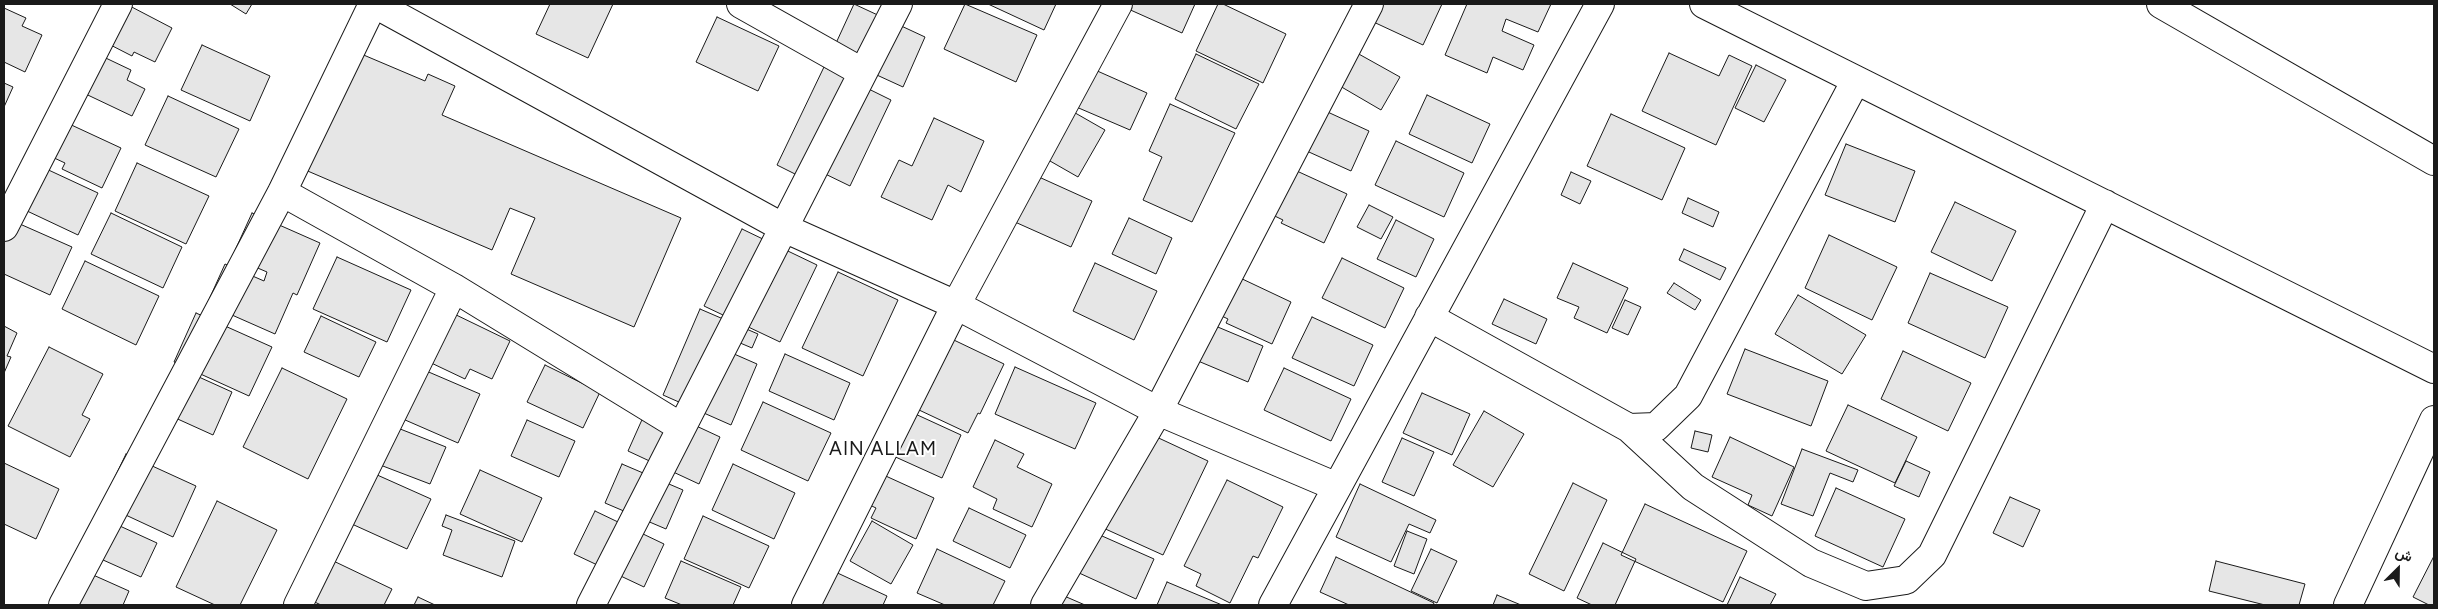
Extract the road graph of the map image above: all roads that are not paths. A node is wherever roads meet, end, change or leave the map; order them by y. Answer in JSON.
{"nodes":[{"id":1,"x":118,"y":4,"type":"edge"},
{"id":2,"x":374,"y":4,"type":"edge"},
{"id":3,"x":742,"y":4,"type":"edge"},
{"id":4,"x":898,"y":4,"type":"edge"},
{"id":5,"x":1118,"y":4,"type":"edge"},
{"id":6,"x":1369,"y":4,"type":"edge"},
{"id":7,"x":1600,"y":4,"type":"edge"},
{"id":8,"x":1704,"y":4,"type":"edge"},
{"id":9,"x":2161,"y":4,"type":"edge"},
{"id":10,"x":862,"y":72,"type":"junction"},
{"id":11,"x":1856,"y":80,"type":"junction"},
{"id":12,"x":2434,"y":161,"type":"edge"},
{"id":13,"x":282,"y":192,"type":"junction"},
{"id":14,"x":2105,"y":204,"type":"junction"},
{"id":15,"x":4,"y":227,"type":"edge"},
{"id":16,"x":784,"y":228,"type":"junction"},
{"id":17,"x":454,"y":288,"type":"junction"},
{"id":18,"x":956,"y":305,"type":"junction"},
{"id":19,"x":1429,"y":317,"type":"junction"},
{"id":20,"x":2434,"y":369,"type":"edge"},
{"id":21,"x":1158,"y":411,"type":"junction"},
{"id":22,"x":2434,"y":420,"type":"edge"},
{"id":23,"x":680,"y":427,"type":"junction"},
{"id":24,"x":1629,"y":428,"type":"junction"},
{"id":25,"x":1337,"y":487,"type":"junction"},
{"id":26,"x":62,"y":605,"type":"edge"},
{"id":27,"x":298,"y":605,"type":"edge"},
{"id":28,"x":591,"y":605,"type":"edge"},
{"id":29,"x":806,"y":605,"type":"edge"},
{"id":30,"x":1045,"y":605,"type":"edge"},
{"id":31,"x":1273,"y":605,"type":"edge"},
{"id":32,"x":2348,"y":605,"type":"edge"}],
"edges":[{"from":1,"to":15,"type":"street"},
{"from":2,"to":13,"type":"street"},
{"from":2,"to":16,"type":"street"},
{"from":3,"to":10,"type":"street"},
{"from":4,"to":10,"type":"street"},
{"from":5,"to":18,"type":"street"},
{"from":6,"to":21,"type":"street"},
{"from":7,"to":19,"type":"street"},
{"from":8,"to":11,"type":"street"},
{"from":9,"to":12,"type":"street"},
{"from":10,"to":16,"type":"street"},
{"from":11,"to":14,"type":"street"},
{"from":11,"to":24,"type":"street"},
{"from":13,"to":17,"type":"street"},
{"from":13,"to":26,"type":"street"},
{"from":14,"to":20,"type":"street"},
{"from":14,"to":24,"type":"street"},
{"from":16,"to":18,"type":"street"},
{"from":16,"to":23,"type":"street"},
{"from":17,"to":23,"type":"street"},
{"from":17,"to":27,"type":"street"},
{"from":18,"to":21,"type":"street"},
{"from":18,"to":29,"type":"street"},
{"from":19,"to":24,"type":"street"},
{"from":19,"to":25,"type":"street"},
{"from":21,"to":25,"type":"street"},
{"from":21,"to":30,"type":"street"},
{"from":22,"to":32,"type":"street"},
{"from":23,"to":28,"type":"street"},
{"from":25,"to":31,"type":"street"}]}
